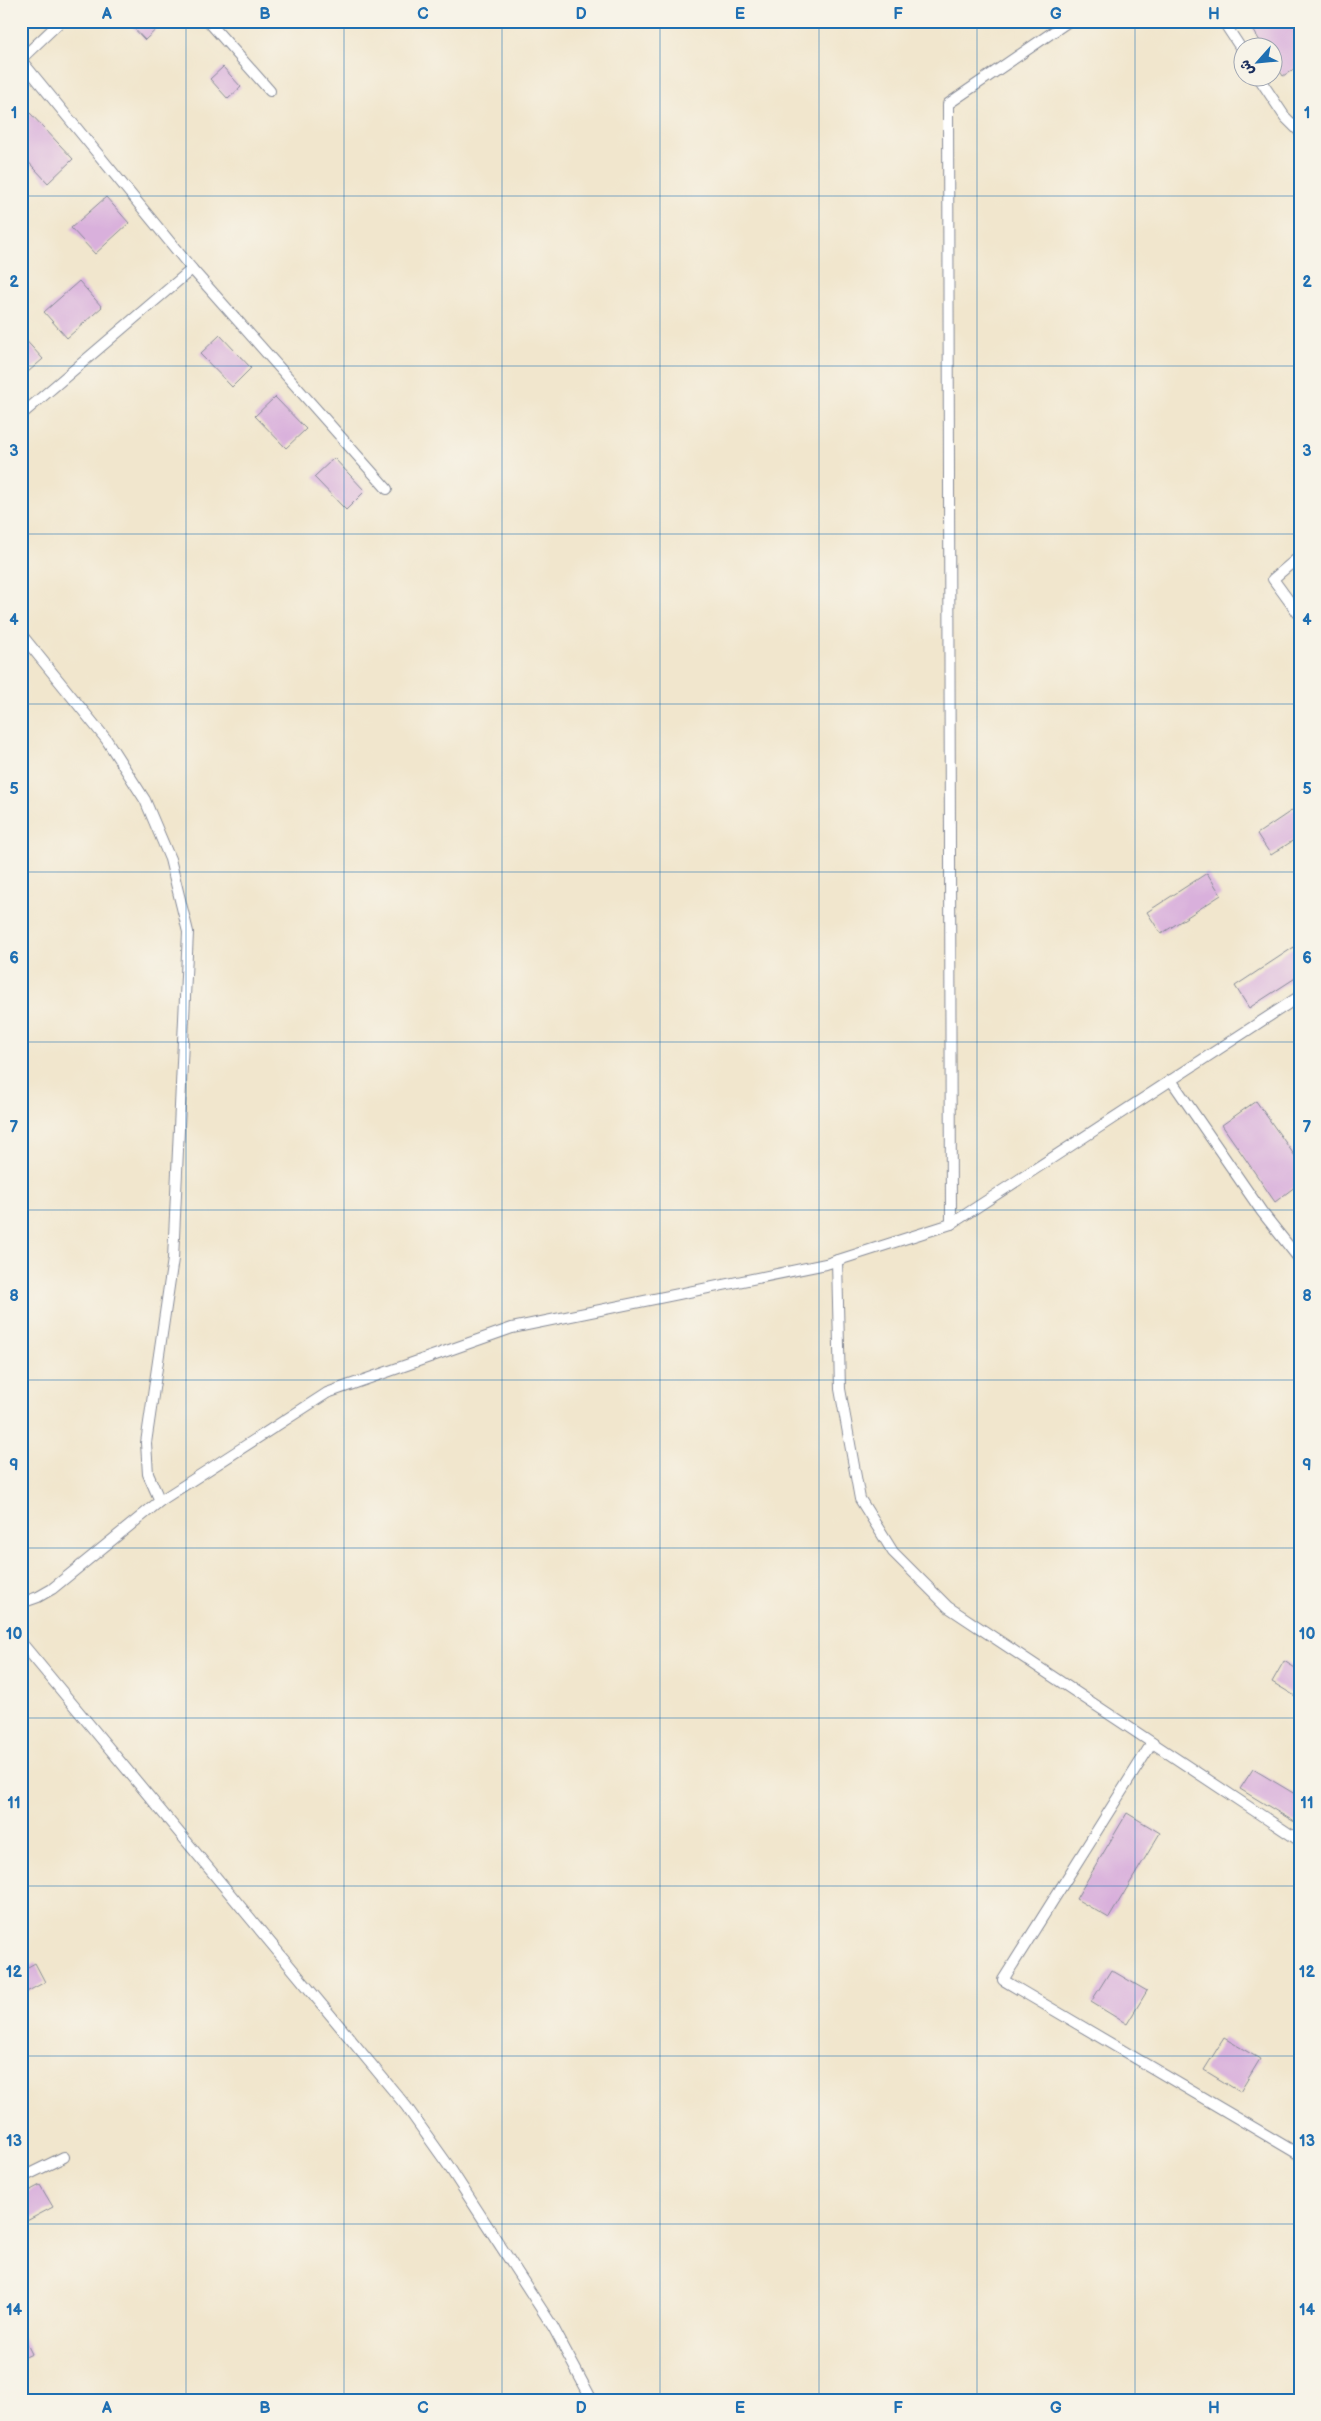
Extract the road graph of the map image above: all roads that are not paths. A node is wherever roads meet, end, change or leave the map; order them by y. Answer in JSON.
{"nodes":[{"id":1,"x":61,"y":21,"type":"edge"},
{"id":2,"x":208,"y":21,"type":"edge"},
{"id":3,"x":1069,"y":21,"type":"edge"},
{"id":4,"x":1223,"y":21,"type":"edge"},
{"id":5,"x":1234,"y":38,"type":"edge"},
{"id":6,"x":21,"y":59,"type":"edge"},
{"id":7,"x":1266,"y":88,"type":"edge"},
{"id":8,"x":270,"y":92,"type":"dead end"},
{"id":9,"x":1300,"y":132,"type":"edge"},
{"id":10,"x":192,"y":269,"type":"junction"},
{"id":11,"x":21,"y":415,"type":"edge"},
{"id":12,"x":387,"y":489,"type":"dead end"},
{"id":13,"x":1300,"y":556,"type":"edge"},
{"id":14,"x":1300,"y":616,"type":"edge"},
{"id":15,"x":21,"y":634,"type":"edge"},
{"id":16,"x":1300,"y":996,"type":"edge"},
{"id":17,"x":1172,"y":1080,"type":"junction"},
{"id":18,"x":951,"y":1224,"type":"junction"},
{"id":19,"x":838,"y":1260,"type":"junction"},
{"id":20,"x":1300,"y":1260,"type":"edge"},
{"id":21,"x":160,"y":1500,"type":"junction"},
{"id":22,"x":21,"y":1603,"type":"edge"},
{"id":23,"x":21,"y":1642,"type":"edge"},
{"id":24,"x":1152,"y":1743,"type":"junction"},
{"id":25,"x":1300,"y":1841,"type":"edge"},
{"id":26,"x":1300,"y":2155,"type":"edge"},
{"id":27,"x":64,"y":2157,"type":"dead end"},
{"id":28,"x":21,"y":2178,"type":"edge"},
{"id":29,"x":592,"y":2400,"type":"edge"}],
"edges":[{"from":1,"to":6,"type":"lane"},
{"from":2,"to":8,"type":"lane"},
{"from":3,"to":18,"type":"lane"},
{"from":4,"to":5,"type":"lane"},
{"from":6,"to":10,"type":"lane"},
{"from":7,"to":9,"type":"lane"},
{"from":10,"to":11,"type":"lane"},
{"from":10,"to":12,"type":"lane"},
{"from":13,"to":14,"type":"lane"},
{"from":15,"to":21,"type":"lane"},
{"from":16,"to":17,"type":"lane"},
{"from":17,"to":18,"type":"lane"},
{"from":17,"to":20,"type":"lane"},
{"from":18,"to":19,"type":"lane"},
{"from":19,"to":21,"type":"lane"},
{"from":19,"to":24,"type":"lane"},
{"from":21,"to":22,"type":"lane"},
{"from":23,"to":29,"type":"lane"},
{"from":24,"to":25,"type":"lane"},
{"from":24,"to":26,"type":"lane"},
{"from":27,"to":28,"type":"lane"}]}
